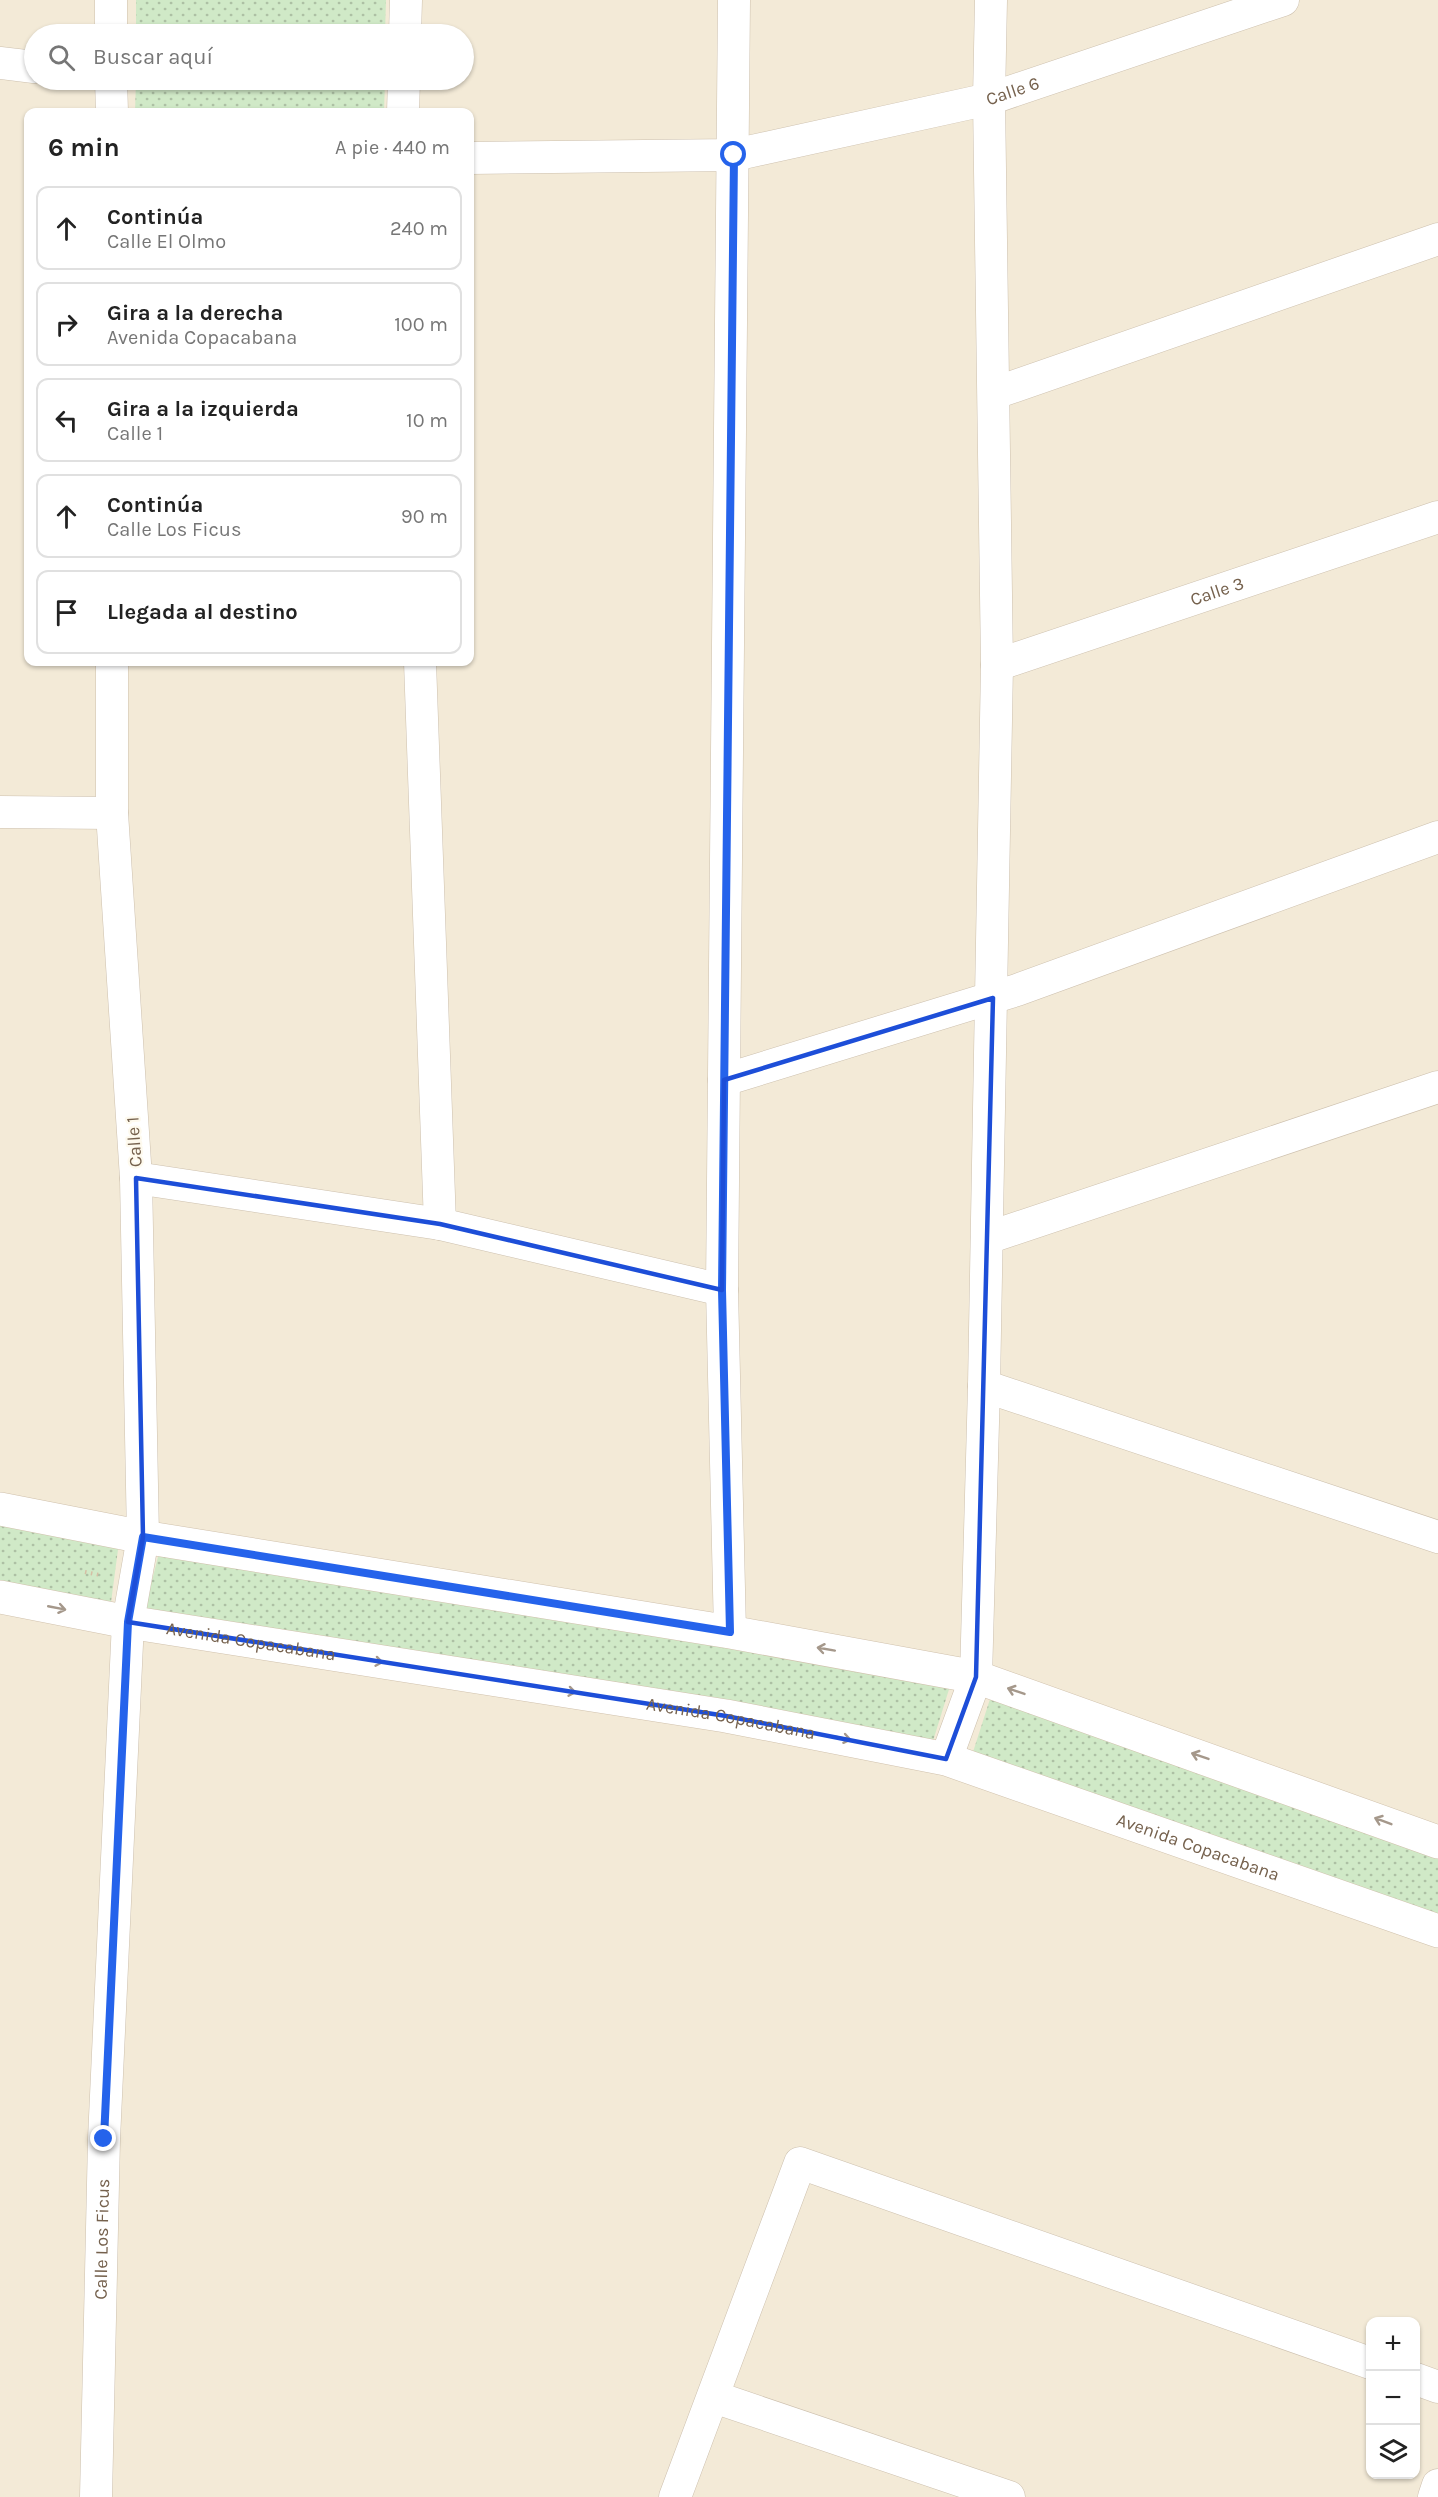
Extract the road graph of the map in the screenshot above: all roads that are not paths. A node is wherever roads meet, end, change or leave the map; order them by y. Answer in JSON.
{"nodes":[{"id":1,"x":111,"y":0,"type":"edge"},
{"id":2,"x":406,"y":0,"type":"edge"},
{"id":3,"x":734,"y":0,"type":"edge"},
{"id":4,"x":991,"y":0,"type":"edge"},
{"id":5,"x":1283,"y":0,"type":"edge"},
{"id":6,"x":111,"y":24,"type":"edge"},
{"id":7,"x":405,"y":24,"type":"edge"},
{"id":8,"x":0,"y":63,"type":"edge"},
{"id":9,"x":24,"y":66,"type":"edge"},
{"id":10,"x":111,"y":90,"type":"edge"},
{"id":11,"x":404,"y":90,"type":"edge"},
{"id":12,"x":989,"y":99,"type":"junction"},
{"id":13,"x":112,"y":108,"type":"edge"},
{"id":14,"x":403,"y":108,"type":"edge"},
{"id":15,"x":734,"y":155,"type":"junction"},
{"id":16,"x":474,"y":158,"type":"edge"},
{"id":17,"x":1438,"y":238,"type":"edge"},
{"id":18,"x":995,"y":393,"type":"junction"},
{"id":19,"x":1438,"y":517,"type":"edge"},
{"id":20,"x":997,"y":665,"type":"junction"},
{"id":21,"x":112,"y":666,"type":"edge"},
{"id":22,"x":420,"y":666,"type":"edge"},
{"id":23,"x":0,"y":812,"type":"edge"},
{"id":24,"x":112,"y":813,"type":"junction"},
{"id":25,"x":1438,"y":837,"type":"edge"},
{"id":26,"x":993,"y":998,"type":"junction"},
{"id":27,"x":724,"y":1080,"type":"junction"},
{"id":28,"x":1438,"y":1087,"type":"edge"},
{"id":29,"x":136,"y":1178,"type":"junction"},
{"id":30,"x":440,"y":1224,"type":"junction"},
{"id":31,"x":987,"y":1238,"type":"junction"},
{"id":32,"x":722,"y":1290,"type":"junction"},
{"id":33,"x":984,"y":1386,"type":"junction"},
{"id":34,"x":0,"y":1509,"type":"edge"},
{"id":35,"x":143,"y":1537,"type":"junction"},
{"id":36,"x":1438,"y":1537,"type":"edge"},
{"id":37,"x":0,"y":1597,"type":"edge"},
{"id":38,"x":128,"y":1622,"type":"junction"},
{"id":39,"x":730,"y":1632,"type":"junction"},
{"id":40,"x":976,"y":1677,"type":"junction"},
{"id":41,"x":946,"y":1759,"type":"junction"},
{"id":42,"x":1438,"y":1842,"type":"edge"},
{"id":43,"x":1438,"y":1931,"type":"edge"},
{"id":44,"x":1366,"y":2361,"type":"edge"},
{"id":45,"x":1420,"y":2380,"type":"edge"},
{"id":46,"x":1438,"y":2387,"type":"edge"},
{"id":47,"x":714,"y":2397,"type":"junction"},
{"id":48,"x":1438,"y":2485,"type":"edge"},
{"id":49,"x":96,"y":2497,"type":"edge"},
{"id":50,"x":675,"y":2497,"type":"edge"},
{"id":51,"x":1010,"y":2497,"type":"edge"},
{"id":52,"x":1434,"y":2497,"type":"edge"}],
"edges":[{"from":1,"to":6,"type":"street"},
{"from":2,"to":7,"type":"street"},
{"from":3,"to":15,"type":"street"},
{"from":4,"to":12,"type":"street"},
{"from":5,"to":12,"type":"street","name":"Calle 6"},
{"from":8,"to":9,"type":"street"},
{"from":10,"to":13,"type":"street"},
{"from":11,"to":14,"type":"street"},
{"from":12,"to":15,"type":"street","name":"Calle 6"},
{"from":12,"to":18,"type":"street"},
{"from":15,"to":16,"type":"street","name":"Calle 6"},
{"from":15,"to":27,"type":"street"},
{"from":17,"to":18,"type":"street"},
{"from":18,"to":20,"type":"street"},
{"from":19,"to":20,"type":"street","name":"Calle 3"},
{"from":20,"to":26,"type":"street"},
{"from":21,"to":24,"type":"street","name":"Calle 1"},
{"from":22,"to":30,"type":"street"},
{"from":23,"to":24,"type":"street"},
{"from":24,"to":29,"type":"street","name":"Calle 1"},
{"from":25,"to":26,"type":"street"},
{"from":26,"to":27,"type":"street"},
{"from":26,"to":31,"type":"street"},
{"from":27,"to":32,"type":"street"},
{"from":28,"to":31,"type":"street"},
{"from":29,"to":30,"type":"street"},
{"from":29,"to":35,"type":"street","name":"Calle 1"},
{"from":30,"to":32,"type":"street"},
{"from":31,"to":33,"type":"street"},
{"from":32,"to":39,"type":"street"},
{"from":33,"to":36,"type":"street"},
{"from":33,"to":40,"type":"street"},
{"from":34,"to":35,"type":"main road"},
{"from":35,"to":38,"type":"street","name":"Calle 1"},
{"from":35,"to":39,"type":"main road"},
{"from":37,"to":38,"type":"main road","name":"Avenida Copacabana","one_way":true},
{"from":38,"to":41,"type":"main road","name":"Avenida Copacabana","one_way":true},
{"from":38,"to":49,"type":"street","name":"Calle Los Ficus"},
{"from":40,"to":39,"type":"main road","one_way":true},
{"from":40,"to":41,"type":"street"},
{"from":42,"to":40,"type":"main road","one_way":true},
{"from":41,"to":43,"type":"main road","name":"Avenida Copacabana"},
{"from":44,"to":47,"type":"street"},
{"from":45,"to":46,"type":"street"},
{"from":47,"to":50,"type":"street"},
{"from":47,"to":51,"type":"street"},
{"from":48,"to":52,"type":"street"}]}
